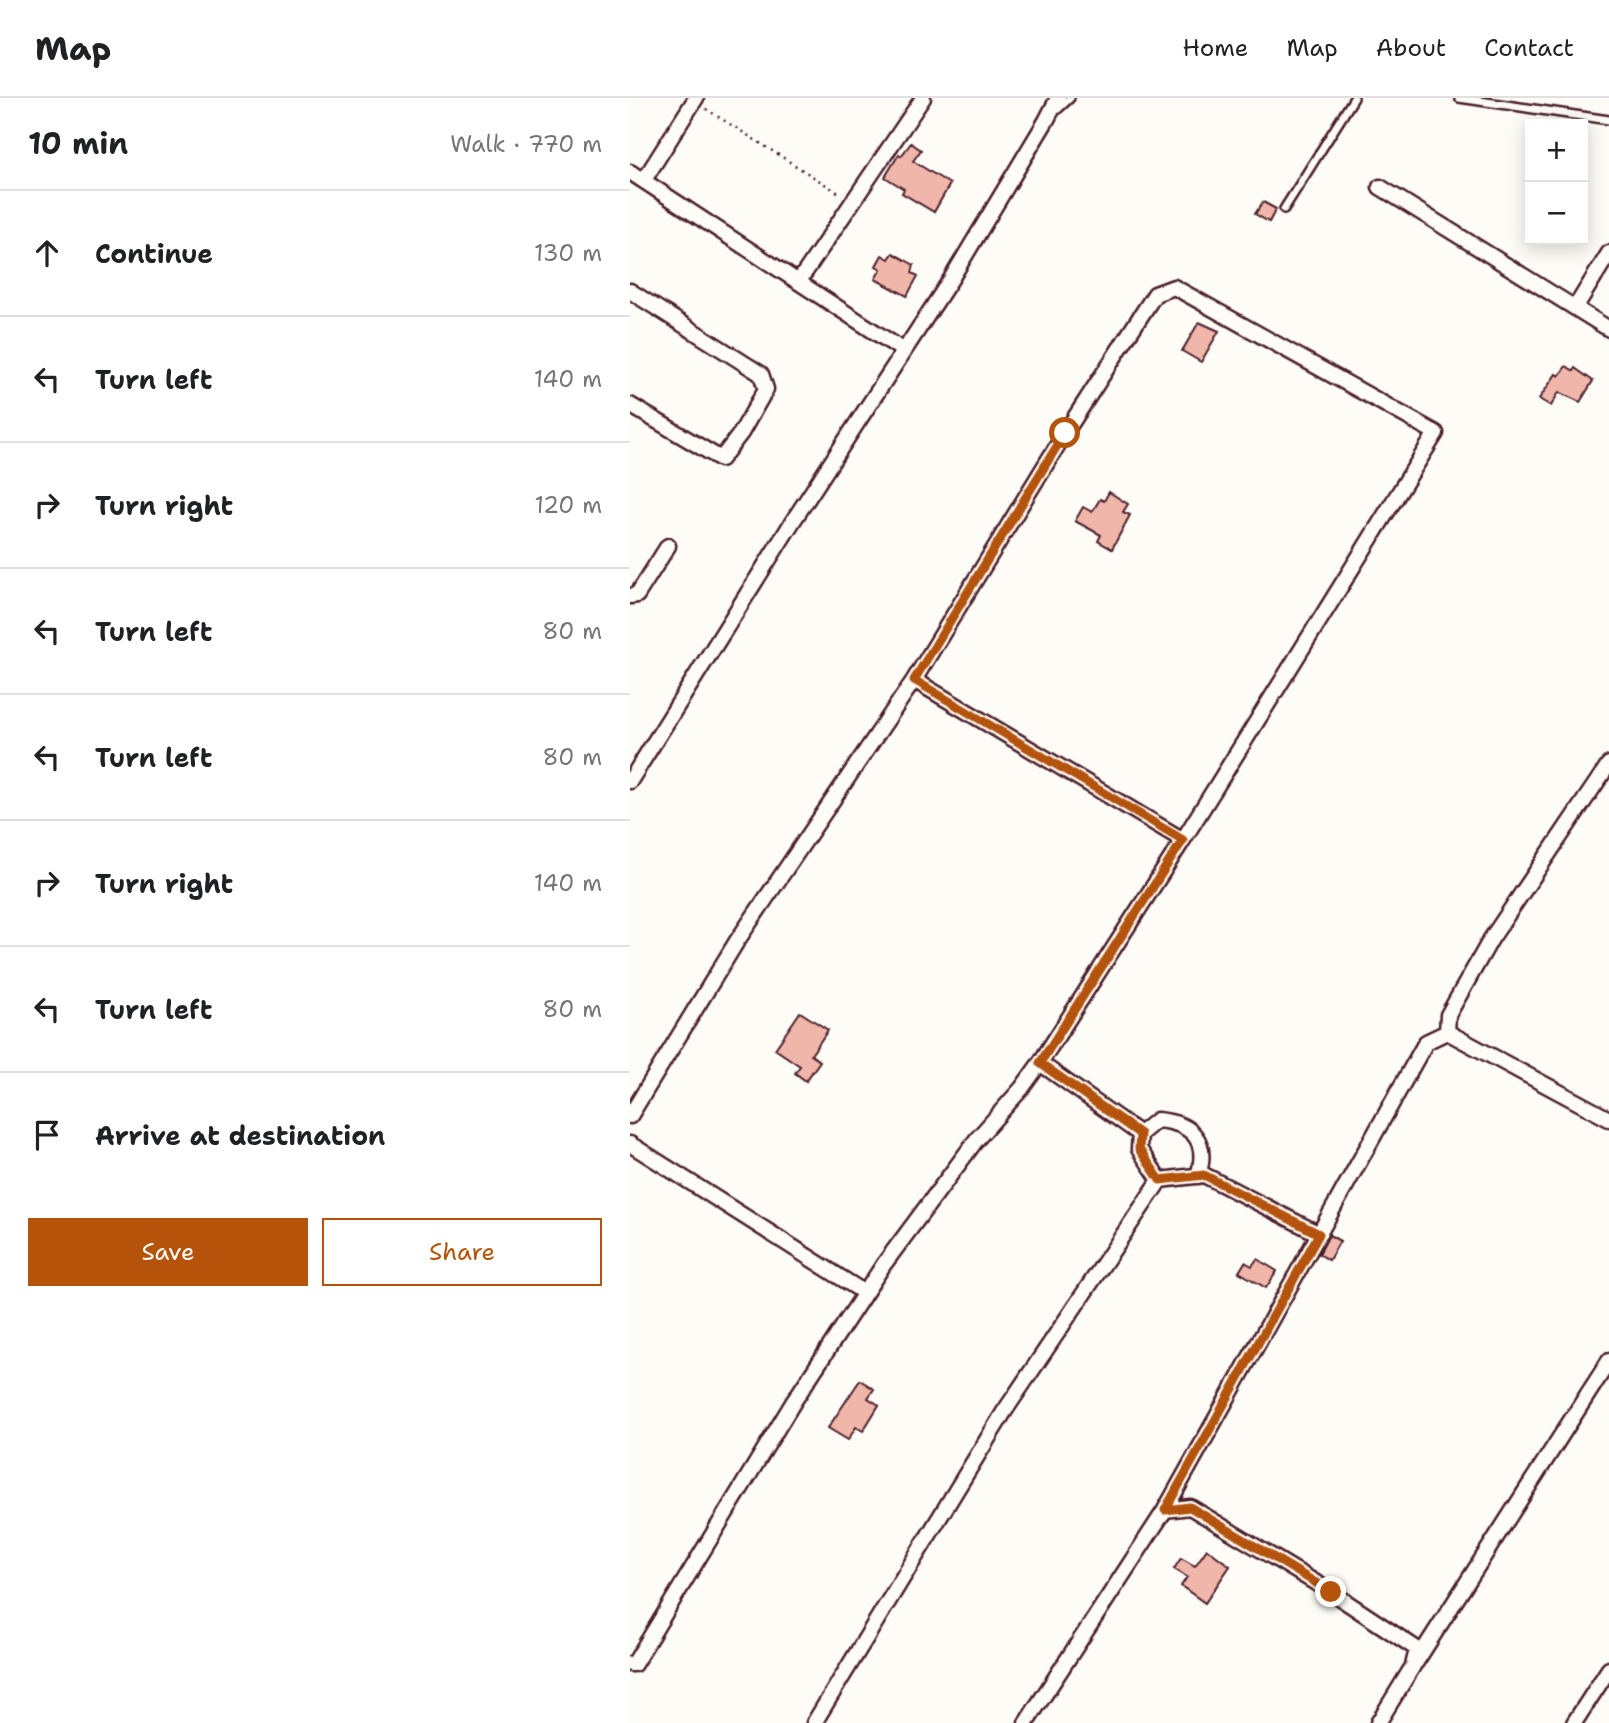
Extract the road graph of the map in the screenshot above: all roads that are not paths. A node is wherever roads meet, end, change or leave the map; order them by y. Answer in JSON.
{"nodes":[{"id":1,"x":923,"y":98,"type":"edge"},
{"id":2,"x":1058,"y":98,"type":"edge"},
{"id":3,"x":1070,"y":98,"type":"edge"},
{"id":4,"x":1354,"y":98,"type":"edge"},
{"id":5,"x":1459,"y":98,"type":"edge"},
{"id":6,"x":695,"y":100,"type":"edge"},
{"id":7,"x":1609,"y":120,"type":"edge"},
{"id":8,"x":1046,"y":121,"type":"junction"},
{"id":9,"x":630,"y":172,"type":"edge"},
{"id":10,"x":644,"y":180,"type":"junction"},
{"id":11,"x":1380,"y":187,"type":"dead end"},
{"id":12,"x":1284,"y":209,"type":"dead end"},
{"id":13,"x":1609,"y":253,"type":"edge"},
{"id":14,"x":799,"y":281,"type":"junction"},
{"id":15,"x":630,"y":291,"type":"edge"},
{"id":16,"x":1575,"y":308,"type":"junction"},
{"id":17,"x":1609,"y":329,"type":"edge"},
{"id":18,"x":904,"y":351,"type":"junction"},
{"id":19,"x":630,"y":405,"type":"edge"},
{"id":20,"x":668,"y":546,"type":"dead end"},
{"id":21,"x":630,"y":596,"type":"edge"},
{"id":22,"x":914,"y":680,"type":"junction"},
{"id":23,"x":1609,"y":764,"type":"edge"},
{"id":24,"x":630,"y":781,"type":"edge"},
{"id":25,"x":1183,"y":840,"type":"junction"},
{"id":26,"x":1447,"y":1032,"type":"junction"},
{"id":27,"x":1040,"y":1063,"type":"junction"},
{"id":28,"x":630,"y":1116,"type":"edge"},
{"id":29,"x":1609,"y":1119,"type":"edge"},
{"id":30,"x":1140,"y":1134,"type":"junction"},
{"id":31,"x":630,"y":1143,"type":"edge"},
{"id":32,"x":1198,"y":1176,"type":"junction"},
{"id":33,"x":1160,"y":1180,"type":"junction"},
{"id":34,"x":1319,"y":1234,"type":"junction"},
{"id":35,"x":865,"y":1293,"type":"junction"},
{"id":36,"x":1609,"y":1361,"type":"edge"},
{"id":37,"x":1165,"y":1510,"type":"junction"},
{"id":38,"x":630,"y":1664,"type":"edge"},
{"id":39,"x":1413,"y":1666,"type":"junction"},
{"id":40,"x":1609,"y":1669,"type":"edge"},
{"id":41,"x":814,"y":1723,"type":"edge"},
{"id":42,"x":1026,"y":1723,"type":"edge"},
{"id":43,"x":1378,"y":1723,"type":"edge"},
{"id":44,"x":1574,"y":1723,"type":"edge"}],
"edges":[{"from":1,"to":14,"type":"street"},
{"from":2,"to":8,"type":"street"},
{"from":3,"to":8,"type":"lane"},
{"from":4,"to":12,"type":"lane"},
{"from":5,"to":7,"type":"lane"},
{"from":6,"to":10,"type":"street"},
{"from":8,"to":18,"type":"street"},
{"from":9,"to":10,"type":"street"},
{"from":10,"to":14,"type":"street"},
{"from":11,"to":16,"type":"street"},
{"from":13,"to":16,"type":"street"},
{"from":14,"to":18,"type":"street"},
{"from":15,"to":19,"type":"street"},
{"from":16,"to":17,"type":"street"},
{"from":18,"to":24,"type":"street"},
{"from":20,"to":21,"type":"street"},
{"from":22,"to":25,"type":"street"},
{"from":22,"to":25,"type":"street"},
{"from":22,"to":28,"type":"street"},
{"from":23,"to":26,"type":"street"},
{"from":25,"to":27,"type":"street"},
{"from":26,"to":29,"type":"street"},
{"from":26,"to":34,"type":"street"},
{"from":27,"to":30,"type":"street"},
{"from":27,"to":35,"type":"street"},
{"from":30,"to":32,"type":"street"},
{"from":30,"to":33,"type":"street"},
{"from":31,"to":35,"type":"street"},
{"from":32,"to":33,"type":"street"},
{"from":32,"to":34,"type":"street"},
{"from":33,"to":41,"type":"street"},
{"from":34,"to":37,"type":"street"},
{"from":35,"to":38,"type":"street"},
{"from":36,"to":39,"type":"street"},
{"from":37,"to":39,"type":"street"},
{"from":37,"to":42,"type":"street"},
{"from":39,"to":43,"type":"street"},
{"from":40,"to":44,"type":"street"}]}
